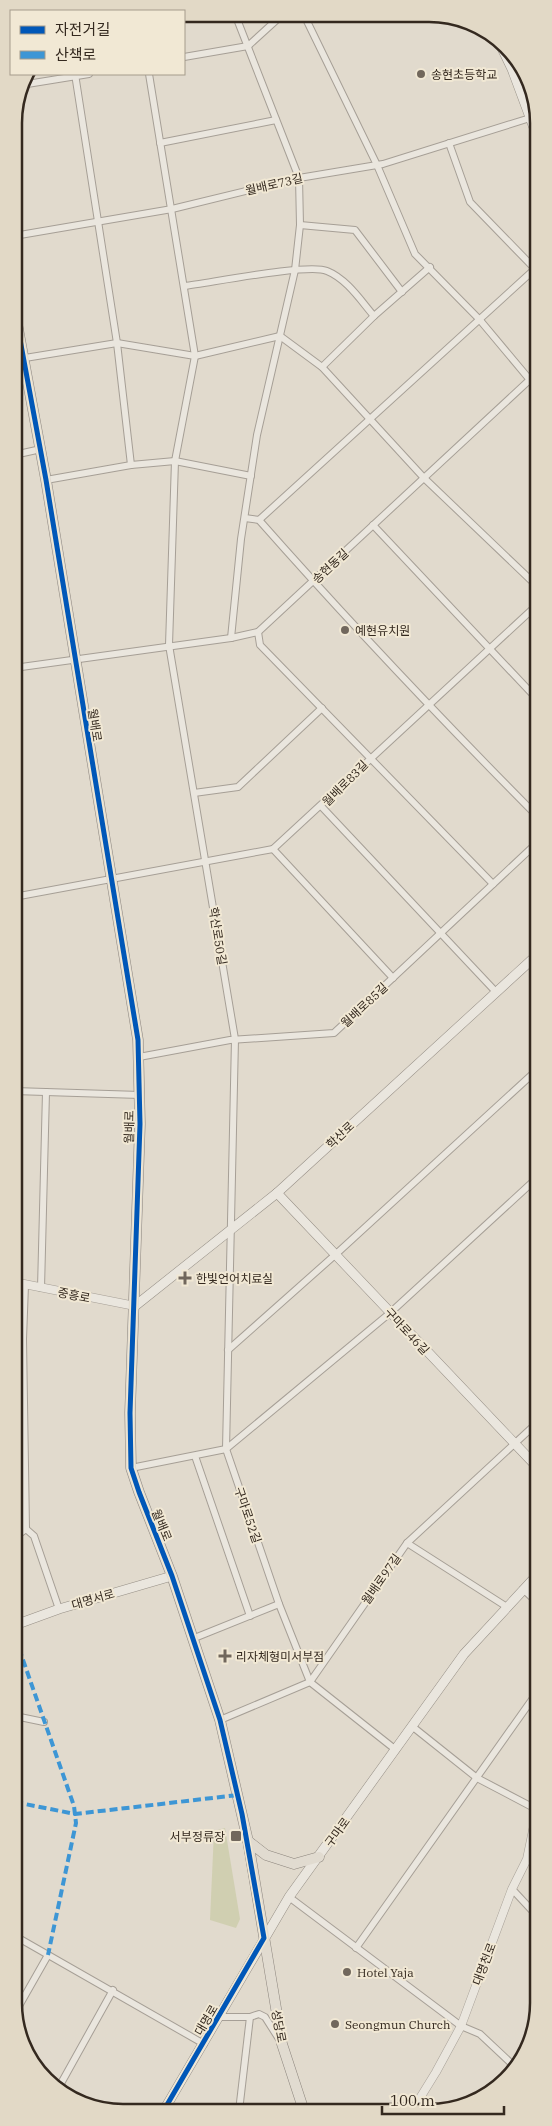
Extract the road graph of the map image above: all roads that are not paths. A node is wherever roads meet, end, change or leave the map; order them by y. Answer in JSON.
{"nodes":[{"id":1,"x":274,"y":22,"type":"edge"},
{"id":2,"x":308,"y":22,"type":"edge"},
{"id":3,"x":238,"y":23,"type":"edge"},
{"id":4,"x":248,"y":46,"type":"junction"},
{"id":5,"x":185,"y":58,"type":"edge"},
{"id":6,"x":516,"y":74,"type":"edge"},
{"id":7,"x":75,"y":75,"type":"edge"},
{"id":8,"x":149,"y":75,"type":"edge"},
{"id":9,"x":31,"y":83,"type":"edge"},
{"id":10,"x":529,"y":116,"type":"edge"},
{"id":11,"x":530,"y":118,"type":"edge"},
{"id":12,"x":276,"y":120,"type":"junction"},
{"id":13,"x":160,"y":143,"type":"junction"},
{"id":14,"x":448,"y":143,"type":"junction"},
{"id":15,"x":377,"y":164,"type":"junction"},
{"id":16,"x":299,"y":178,"type":"junction"},
{"id":17,"x":172,"y":209,"type":"junction"},
{"id":18,"x":99,"y":221,"type":"junction"},
{"id":19,"x":300,"y":225,"type":"junction"},
{"id":20,"x":23,"y":234,"type":"edge"},
{"id":21,"x":530,"y":262,"type":"edge"},
{"id":22,"x":430,"y":267,"type":"junction"},
{"id":23,"x":295,"y":270,"type":"junction"},
{"id":24,"x":530,"y":273,"type":"edge"},
{"id":25,"x":185,"y":286,"type":"junction"},
{"id":26,"x":402,"y":292,"type":"junction"},
{"id":27,"x":374,"y":316,"type":"junction"},
{"id":28,"x":479,"y":319,"type":"junction"},
{"id":29,"x":280,"y":336,"type":"junction"},
{"id":30,"x":117,"y":343,"type":"junction"},
{"id":31,"x":23,"y":352,"type":"edge"},
{"id":32,"x":195,"y":356,"type":"junction"},
{"id":33,"x":24,"y":358,"type":"junction"},
{"id":34,"x":322,"y":367,"type":"junction"},
{"id":35,"x":530,"y":380,"type":"joint"},
{"id":36,"x":369,"y":420,"type":"junction"},
{"id":37,"x":41,"y":449,"type":"junction"},
{"id":38,"x":23,"y":452,"type":"edge"},
{"id":39,"x":175,"y":461,"type":"junction"},
{"id":40,"x":131,"y":465,"type":"junction"},
{"id":41,"x":251,"y":476,"type":"junction"},
{"id":42,"x":424,"y":478,"type":"junction"},
{"id":43,"x":46,"y":480,"type":"junction"},
{"id":44,"x":245,"y":518,"type":"junction"},
{"id":45,"x":259,"y":520,"type":"junction"},
{"id":46,"x":373,"y":526,"type":"junction"},
{"id":47,"x":530,"y":578,"type":"edge"},
{"id":48,"x":313,"y":582,"type":"junction"},
{"id":49,"x":530,"y":612,"type":"edge"},
{"id":50,"x":258,"y":632,"type":"junction"},
{"id":51,"x":231,"y":638,"type":"junction"},
{"id":52,"x":169,"y":645,"type":"junction"},
{"id":53,"x":489,"y":649,"type":"junction"},
{"id":54,"x":75,"y":660,"type":"junction"},
{"id":55,"x":23,"y":667,"type":"edge"},
{"id":56,"x":530,"y":691,"type":"edge"},
{"id":57,"x":428,"y":705,"type":"junction"},
{"id":58,"x":322,"y":708,"type":"junction"},
{"id":59,"x":370,"y":758,"type":"junction"},
{"id":60,"x":194,"y":793,"type":"junction"},
{"id":61,"x":321,"y":806,"type":"junction"},
{"id":62,"x":530,"y":809,"type":"edge"},
{"id":63,"x":272,"y":849,"type":"junction"},
{"id":64,"x":530,"y":850,"type":"edge"},
{"id":65,"x":207,"y":862,"type":"junction"},
{"id":66,"x":111,"y":878,"type":"junction"},
{"id":67,"x":493,"y":884,"type":"junction"},
{"id":68,"x":23,"y":895,"type":"edge"},
{"id":69,"x":440,"y":934,"type":"junction"},
{"id":70,"x":530,"y":962,"type":"edge"},
{"id":71,"x":393,"y":978,"type":"junction"},
{"id":72,"x":496,"y":992,"type":"junction"},
{"id":73,"x":235,"y":1040,"type":"junction"},
{"id":74,"x":139,"y":1057,"type":"junction"},
{"id":75,"x":529,"y":1077,"type":"edge"},
{"id":76,"x":22,"y":1091,"type":"edge"},
{"id":77,"x":46,"y":1092,"type":"junction"},
{"id":78,"x":140,"y":1095,"type":"junction"},
{"id":79,"x":529,"y":1185,"type":"edge"},
{"id":80,"x":277,"y":1193,"type":"junction"},
{"id":81,"x":230,"y":1231,"type":"junction"},
{"id":82,"x":335,"y":1255,"type":"junction"},
{"id":83,"x":22,"y":1284,"type":"edge"},
{"id":84,"x":26,"y":1285,"type":"junction"},
{"id":85,"x":41,"y":1288,"type":"junction"},
{"id":86,"x":135,"y":1306,"type":"junction"},
{"id":87,"x":390,"y":1313,"type":"junction"},
{"id":88,"x":228,"y":1350,"type":"junction"},
{"id":89,"x":529,"y":1430,"type":"edge"},
{"id":90,"x":514,"y":1443,"type":"junction"},
{"id":91,"x":226,"y":1449,"type":"junction"},
{"id":92,"x":195,"y":1456,"type":"junction"},
{"id":93,"x":529,"y":1459,"type":"edge"},
{"id":94,"x":131,"y":1468,"type":"junction"},
{"id":95,"x":26,"y":1529,"type":"junction"},
{"id":96,"x":22,"y":1532,"type":"edge"},
{"id":97,"x":406,"y":1543,"type":"junction"},
{"id":98,"x":172,"y":1576,"type":"junction"},
{"id":99,"x":529,"y":1583,"type":"edge"},
{"id":100,"x":523,"y":1589,"type":"junction"},
{"id":101,"x":529,"y":1595,"type":"edge"},
{"id":102,"x":279,"y":1604,"type":"junction"},
{"id":103,"x":507,"y":1607,"type":"junction"},
{"id":104,"x":60,"y":1609,"type":"junction"},
{"id":105,"x":250,"y":1616,"type":"junction"},
{"id":106,"x":22,"y":1622,"type":"edge"},
{"id":107,"x":192,"y":1639,"type":"junction"},
{"id":108,"x":310,"y":1682,"type":"junction"},
{"id":109,"x":529,"y":1704,"type":"edge"},
{"id":110,"x":22,"y":1717,"type":"edge"},
{"id":111,"x":220,"y":1720,"type":"junction"},
{"id":112,"x":44,"y":1722,"type":"dead end"},
{"id":113,"x":412,"y":1727,"type":"junction"},
{"id":114,"x":396,"y":1750,"type":"junction"},
{"id":115,"x":477,"y":1778,"type":"junction"},
{"id":116,"x":529,"y":1803,"type":"edge"},
{"id":117,"x":248,"y":1841,"type":"junction"},
{"id":118,"x":529,"y":1849,"type":"edge"},
{"id":119,"x":318,"y":1857,"type":"junction"},
{"id":120,"x":512,"y":1889,"type":"junction"},
{"id":121,"x":289,"y":1897,"type":"junction"},
{"id":122,"x":529,"y":1907,"type":"edge"},
{"id":123,"x":264,"y":1938,"type":"junction"},
{"id":124,"x":22,"y":1940,"type":"edge"},
{"id":125,"x":356,"y":1948,"type":"junction"},
{"id":126,"x":48,"y":1955,"type":"junction"},
{"id":127,"x":113,"y":1990,"type":"junction"},
{"id":128,"x":22,"y":2001,"type":"edge"},
{"id":129,"x":220,"y":2016,"type":"junction"},
{"id":130,"x":250,"y":2017,"type":"junction"},
{"id":131,"x":461,"y":2026,"type":"junction"},
{"id":132,"x":204,"y":2044,"type":"junction"},
{"id":133,"x":282,"y":2044,"type":"junction"},
{"id":134,"x":509,"y":2062,"type":"edge"},
{"id":135,"x":62,"y":2082,"type":"edge"},
{"id":136,"x":168,"y":2103,"type":"edge"},
{"id":137,"x":240,"y":2103,"type":"edge"},
{"id":138,"x":301,"y":2103,"type":"edge"},
{"id":139,"x":417,"y":2103,"type":"edge"}],
"edges":[{"from":1,"to":4,"type":"street"},
{"from":2,"to":15,"type":"street"},
{"from":3,"to":4,"type":"street"},
{"from":4,"to":5,"type":"street"},
{"from":4,"to":12,"type":"street"},
{"from":6,"to":10,"type":"main road"},
{"from":7,"to":9,"type":"street"},
{"from":7,"to":18,"type":"street"},
{"from":8,"to":13,"type":"street","name":"학산로50길"},
{"from":11,"to":14,"type":"street","name":"월배로73길"},
{"from":12,"to":13,"type":"street"},
{"from":12,"to":16,"type":"street"},
{"from":13,"to":17,"type":"street","name":"학산로50길"},
{"from":14,"to":15,"type":"street","name":"월배로73길"},
{"from":14,"to":21,"type":"street"},
{"from":15,"to":16,"type":"street","name":"월배로73길"},
{"from":15,"to":22,"type":"street"},
{"from":16,"to":17,"type":"street","name":"월배로73길"},
{"from":16,"to":19,"type":"street"},
{"from":17,"to":18,"type":"street","name":"월배로73길"},
{"from":17,"to":25,"type":"street","name":"학산로50길"},
{"from":18,"to":20,"type":"street","name":"월배로73길"},
{"from":18,"to":30,"type":"street"},
{"from":19,"to":23,"type":"street"},
{"from":19,"to":26,"type":"street"},
{"from":22,"to":26,"type":"street"},
{"from":22,"to":28,"type":"street"},
{"from":23,"to":25,"type":"street"},
{"from":23,"to":27,"type":"street"},
{"from":23,"to":29,"type":"street"},
{"from":24,"to":28,"type":"street"},
{"from":25,"to":32,"type":"street","name":"학산로50길"},
{"from":26,"to":27,"type":"street"},
{"from":27,"to":34,"type":"street"},
{"from":28,"to":35,"type":"street"},
{"from":28,"to":36,"type":"street"},
{"from":29,"to":32,"type":"street"},
{"from":29,"to":34,"type":"street"},
{"from":29,"to":41,"type":"street"},
{"from":30,"to":32,"type":"street"},
{"from":30,"to":33,"type":"street"},
{"from":30,"to":40,"type":"street"},
{"from":31,"to":33,"type":"main road","name":"월배로"},
{"from":32,"to":39,"type":"street","name":"학산로50길"},
{"from":33,"to":37,"type":"main road","name":"월배로"},
{"from":34,"to":36,"type":"street"},
{"from":35,"to":42,"type":"street","name":"송현동길"},
{"from":36,"to":42,"type":"street"},
{"from":36,"to":45,"type":"street"},
{"from":37,"to":38,"type":"street"},
{"from":37,"to":43,"type":"main road","name":"월배로"},
{"from":39,"to":40,"type":"street"},
{"from":39,"to":41,"type":"street"},
{"from":39,"to":52,"type":"street","name":"학산로50길"},
{"from":40,"to":43,"type":"street"},
{"from":41,"to":44,"type":"street"},
{"from":42,"to":46,"type":"street","name":"송현동길"},
{"from":42,"to":47,"type":"street"},
{"from":43,"to":54,"type":"main road","name":"월배로"},
{"from":44,"to":45,"type":"street"},
{"from":44,"to":51,"type":"street"},
{"from":45,"to":48,"type":"street"},
{"from":46,"to":48,"type":"street","name":"송현동길"},
{"from":46,"to":53,"type":"street"},
{"from":48,"to":50,"type":"street","name":"송현동길"},
{"from":48,"to":57,"type":"street"},
{"from":49,"to":53,"type":"street","name":"월배로83길"},
{"from":50,"to":51,"type":"street","name":"송현동길"},
{"from":50,"to":58,"type":"street"},
{"from":51,"to":52,"type":"street","name":"송현동길"},
{"from":52,"to":54,"type":"street","name":"송현동길"},
{"from":52,"to":60,"type":"street","name":"학산로50길"},
{"from":53,"to":56,"type":"street"},
{"from":53,"to":57,"type":"street","name":"월배로83길"},
{"from":54,"to":55,"type":"street","name":"송현동길"},
{"from":54,"to":66,"type":"main road","name":"월배로"},
{"from":57,"to":59,"type":"street","name":"월배로83길"},
{"from":57,"to":62,"type":"street"},
{"from":58,"to":59,"type":"street"},
{"from":58,"to":60,"type":"street"},
{"from":59,"to":61,"type":"street","name":"월배로83길"},
{"from":59,"to":67,"type":"street"},
{"from":60,"to":65,"type":"street","name":"학산로50길"},
{"from":61,"to":63,"type":"street","name":"월배로83길"},
{"from":61,"to":69,"type":"street"},
{"from":63,"to":65,"type":"street","name":"월배로83길"},
{"from":63,"to":71,"type":"street"},
{"from":64,"to":67,"type":"street","name":"월배로85길"},
{"from":65,"to":66,"type":"street","name":"월배로83길"},
{"from":65,"to":73,"type":"street","name":"학산로50길"},
{"from":66,"to":68,"type":"street","name":"월배로83길"},
{"from":66,"to":74,"type":"main road","name":"월배로"},
{"from":67,"to":69,"type":"street","name":"월배로85길"},
{"from":69,"to":71,"type":"street","name":"월배로85길"},
{"from":69,"to":72,"type":"street"},
{"from":70,"to":72,"type":"main road","name":"학산로"},
{"from":71,"to":73,"type":"street","name":"월배로85길"},
{"from":72,"to":80,"type":"main road","name":"학산로"},
{"from":73,"to":74,"type":"street","name":"월배로85길"},
{"from":73,"to":81,"type":"street","name":"학산로50길"},
{"from":74,"to":78,"type":"main road","name":"월배로"},
{"from":75,"to":82,"type":"street"},
{"from":76,"to":77,"type":"street"},
{"from":77,"to":78,"type":"street"},
{"from":77,"to":85,"type":"street"},
{"from":78,"to":86,"type":"main road","name":"월배로"},
{"from":79,"to":87,"type":"street"},
{"from":80,"to":81,"type":"main road","name":"학산로"},
{"from":80,"to":82,"type":"main road","name":"구마로46길"},
{"from":81,"to":86,"type":"main road","name":"학산로"},
{"from":81,"to":88,"type":"street","name":"구마로52길"},
{"from":82,"to":87,"type":"main road","name":"구마로46길"},
{"from":82,"to":88,"type":"street"},
{"from":83,"to":84,"type":"street","name":"중흥로"},
{"from":84,"to":85,"type":"street","name":"중흥로"},
{"from":84,"to":95,"type":"street"},
{"from":85,"to":86,"type":"street","name":"중흥로"},
{"from":86,"to":94,"type":"main road","name":"월배로"},
{"from":87,"to":90,"type":"main road","name":"구마로46길"},
{"from":87,"to":91,"type":"street"},
{"from":88,"to":91,"type":"street","name":"구마로52길"},
{"from":89,"to":90,"type":"street","name":"월배로97길"},
{"from":90,"to":93,"type":"main road","name":"구마로46길"},
{"from":90,"to":97,"type":"street","name":"월배로97길"},
{"from":91,"to":92,"type":"street"},
{"from":91,"to":102,"type":"street","name":"구마로52길"},
{"from":92,"to":94,"type":"street"},
{"from":92,"to":105,"type":"street"},
{"from":94,"to":98,"type":"main road","name":"월배로"},
{"from":95,"to":96,"type":"street"},
{"from":95,"to":104,"type":"street"},
{"from":97,"to":103,"type":"street"},
{"from":97,"to":108,"type":"street","name":"월배로97길"},
{"from":98,"to":104,"type":"main road","name":"대명서로"},
{"from":98,"to":107,"type":"main road","name":"월배로"},
{"from":99,"to":100,"type":"main road","name":"구마로"},
{"from":100,"to":101,"type":"street"},
{"from":100,"to":103,"type":"main road","name":"구마로"},
{"from":102,"to":105,"type":"street"},
{"from":102,"to":108,"type":"street","name":"구마로52길"},
{"from":103,"to":113,"type":"main road","name":"구마로"},
{"from":104,"to":106,"type":"main road","name":"대명서로"},
{"from":105,"to":107,"type":"street"},
{"from":107,"to":111,"type":"main road","name":"월배로"},
{"from":108,"to":111,"type":"street"},
{"from":108,"to":114,"type":"street","name":"구마로52길"},
{"from":109,"to":115,"type":"street"},
{"from":110,"to":112,"type":"street"},
{"from":111,"to":117,"type":"main road","name":"월배로"},
{"from":113,"to":114,"type":"main road","name":"구마로"},
{"from":113,"to":115,"type":"street"},
{"from":114,"to":119,"type":"main road","name":"구마로"},
{"from":115,"to":116,"type":"street","name":"대명천로"},
{"from":115,"to":125,"type":"street"},
{"from":117,"to":119,"type":"main road"},
{"from":117,"to":123,"type":"main road","name":"월배로"},
{"from":118,"to":120,"type":"street","name":"대명천로"},
{"from":119,"to":121,"type":"main road","name":"구마로"},
{"from":120,"to":122,"type":"street"},
{"from":120,"to":131,"type":"street","name":"대명천로"},
{"from":121,"to":123,"type":"main road","name":"구마로"},
{"from":121,"to":125,"type":"street"},
{"from":123,"to":129,"type":"main road","name":"대명로"},
{"from":123,"to":133,"type":"main road","name":"성당로"},
{"from":124,"to":126,"type":"street"},
{"from":125,"to":131,"type":"street"},
{"from":126,"to":127,"type":"street"},
{"from":126,"to":128,"type":"street"},
{"from":127,"to":132,"type":"street"},
{"from":127,"to":135,"type":"street"},
{"from":129,"to":130,"type":"street"},
{"from":129,"to":132,"type":"main road","name":"대명로"},
{"from":130,"to":133,"type":"street"},
{"from":130,"to":137,"type":"street"},
{"from":131,"to":134,"type":"street"},
{"from":131,"to":139,"type":"street","name":"대명천로"},
{"from":132,"to":136,"type":"main road","name":"대명로"},
{"from":133,"to":138,"type":"main road","name":"성당로"}]}
